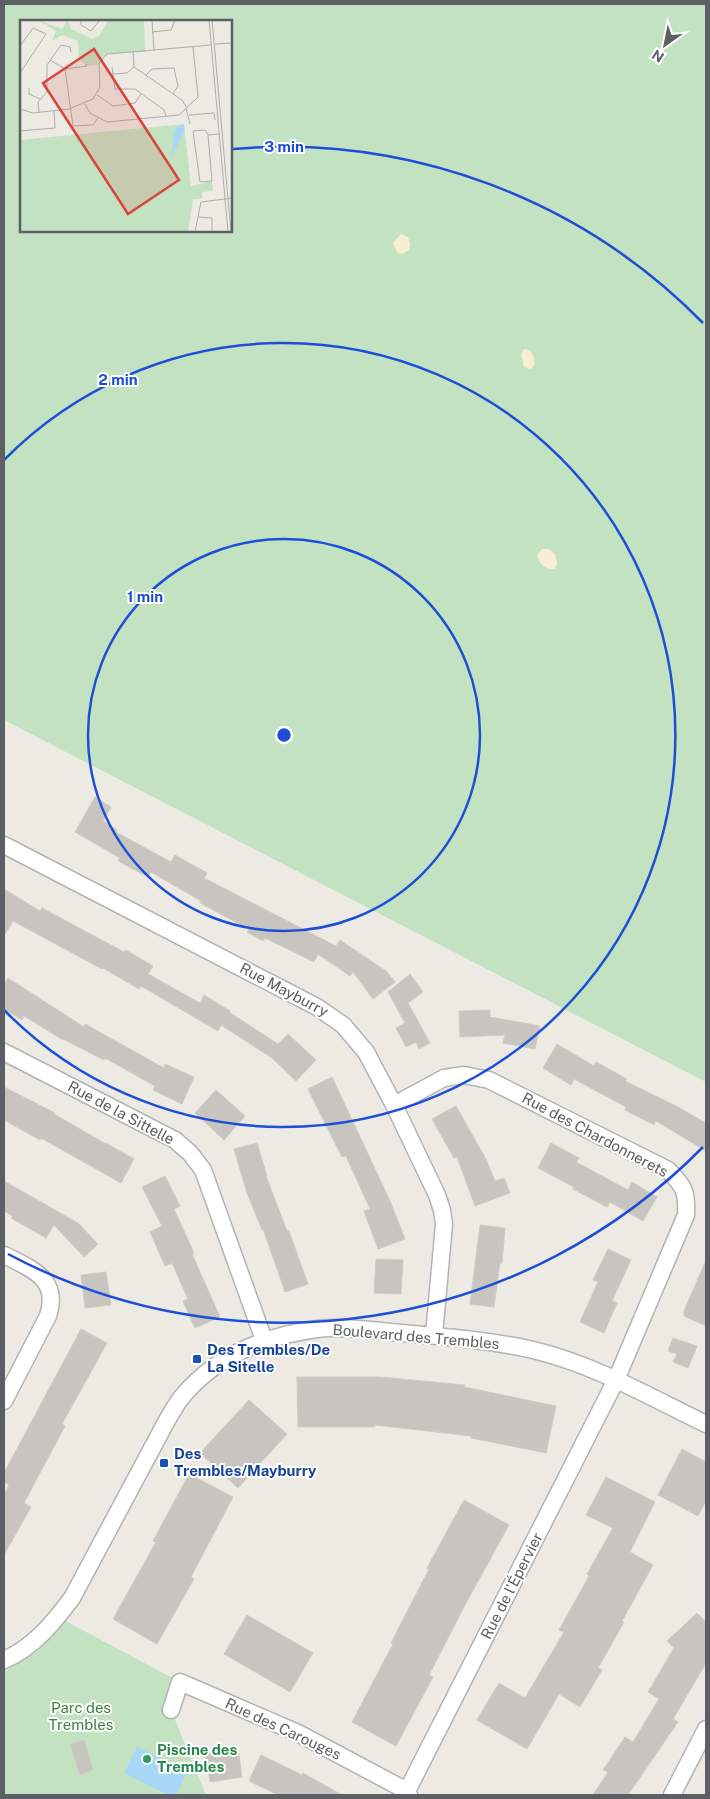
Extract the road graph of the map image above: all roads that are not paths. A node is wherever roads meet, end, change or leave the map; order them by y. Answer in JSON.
{"nodes":[{"id":1,"x":4,"y":845,"type":"edge"},
{"id":2,"x":4,"y":1052,"type":"edge"},
{"id":3,"x":394,"y":1104,"type":"junction"},
{"id":4,"x":4,"y":1255,"type":"edge"},
{"id":5,"x":434,"y":1336,"type":"junction"},
{"id":6,"x":264,"y":1340,"type":"junction"},
{"id":7,"x":616,"y":1380,"type":"junction"},
{"id":8,"x":4,"y":1401,"type":"edge"},
{"id":9,"x":706,"y":1424,"type":"edge"},
{"id":10,"x":4,"y":1660,"type":"edge"},
{"id":11,"x":171,"y":1710,"type":"dead end"},
{"id":12,"x":706,"y":1729,"type":"edge"},
{"id":13,"x":408,"y":1793,"type":"edge"},
{"id":14,"x":672,"y":1795,"type":"edge"}],
"edges":[{"from":1,"to":3,"type":"street","name":"Rue Mayburry"},
{"from":2,"to":6,"type":"street","name":"Rue de la Sittelle"},
{"from":3,"to":5,"type":"street","name":"Rue Mayburry"},
{"from":3,"to":7,"type":"street","name":"Rue des Chardonnerets"},
{"from":4,"to":8,"type":"street"},
{"from":5,"to":6,"type":"street","name":"Boulevard des Trembles"},
{"from":5,"to":7,"type":"street","name":"Boulevard des Trembles"},
{"from":6,"to":10,"type":"street","name":"Boulevard des Trembles"},
{"from":7,"to":9,"type":"street","name":"Boulevard des Trembles"},
{"from":7,"to":13,"type":"street","name":"Rue de l'Épervier"},
{"from":11,"to":13,"type":"street","name":"Rue des Carouges"},
{"from":12,"to":14,"type":"street"}]}
